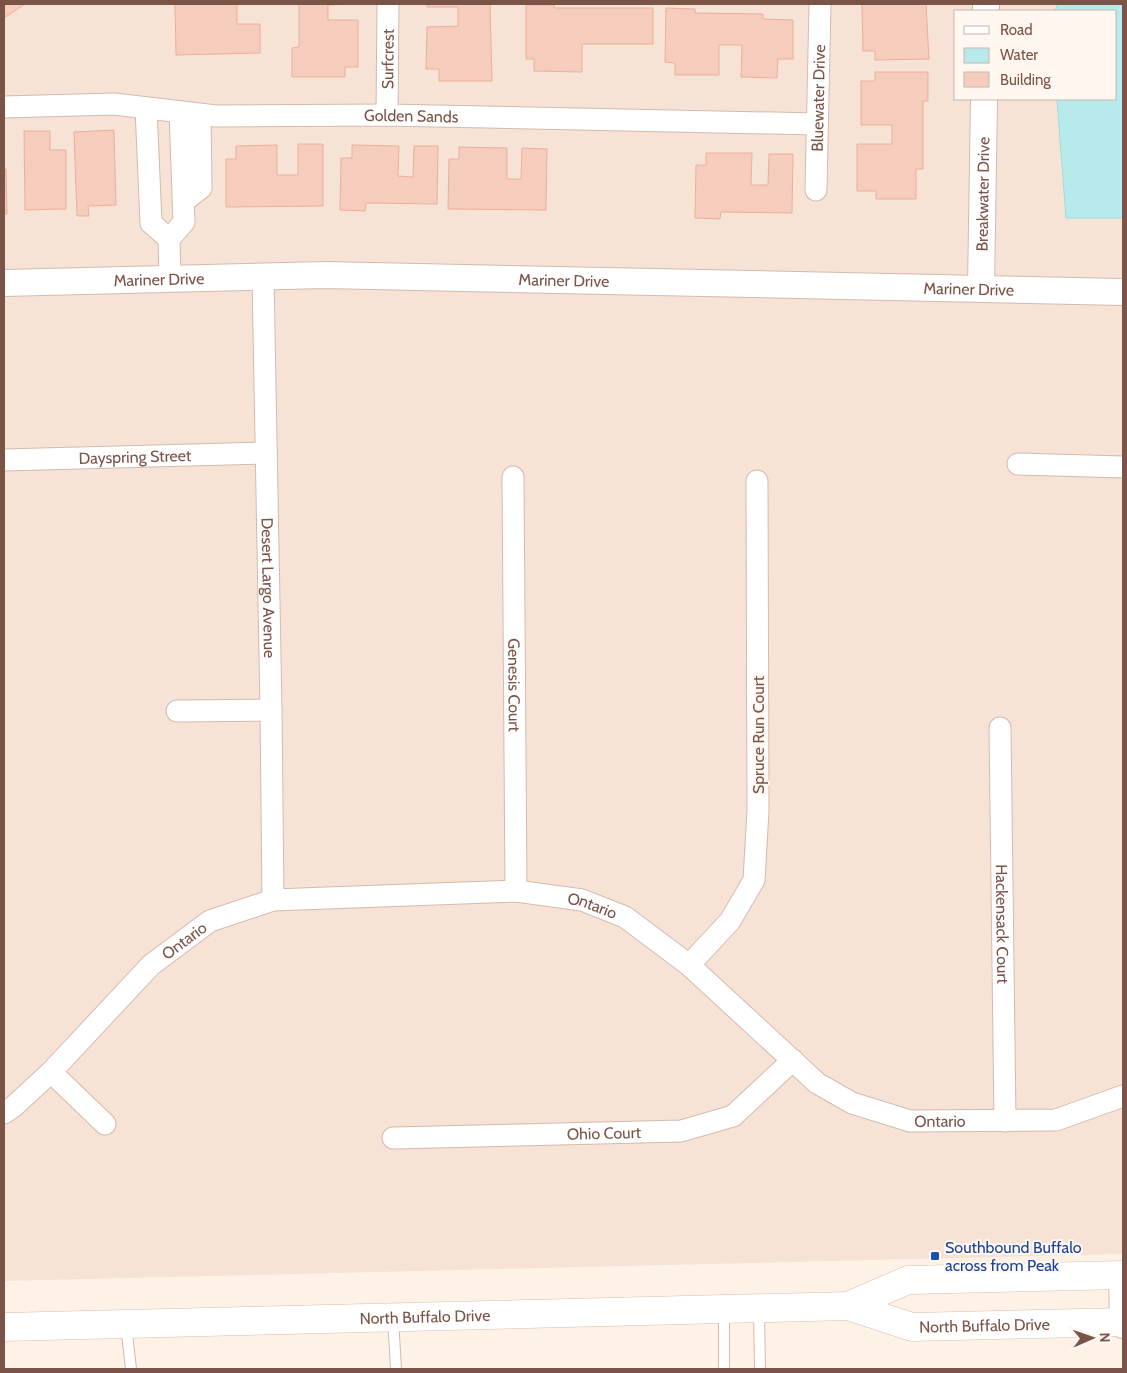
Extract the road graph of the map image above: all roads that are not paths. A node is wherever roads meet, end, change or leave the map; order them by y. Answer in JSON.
{"nodes":[{"id":1,"x":388,"y":4,"type":"edge"},
{"id":2,"x":820,"y":4,"type":"edge"},
{"id":3,"x":984,"y":100,"type":"edge"},
{"id":4,"x":4,"y":107,"type":"edge"},
{"id":5,"x":146,"y":108,"type":"junction"},
{"id":6,"x":190,"y":113,"type":"junction"},
{"id":7,"x":388,"y":115,"type":"junction"},
{"id":8,"x":817,"y":124,"type":"junction"},
{"id":9,"x":816,"y":190,"type":"dead end"},
{"id":10,"x":169,"y":239,"type":"junction"},
{"id":11,"x":263,"y":277,"type":"junction"},
{"id":12,"x":170,"y":280,"type":"junction"},
{"id":13,"x":4,"y":284,"type":"edge"},
{"id":14,"x":981,"y":289,"type":"junction"},
{"id":15,"x":1123,"y":292,"type":"edge"},
{"id":16,"x":266,"y":453,"type":"junction"},
{"id":17,"x":4,"y":460,"type":"edge"},
{"id":18,"x":1018,"y":464,"type":"dead end"},
{"id":19,"x":1123,"y":467,"type":"edge"},
{"id":20,"x":513,"y":477,"type":"dead end"},
{"id":21,"x":757,"y":482,"type":"dead end"},
{"id":22,"x":271,"y":710,"type":"junction"},
{"id":23,"x":177,"y":711,"type":"dead end"},
{"id":24,"x":1000,"y":728,"type":"dead end"},
{"id":25,"x":516,"y":891,"type":"junction"},
{"id":26,"x":273,"y":900,"type":"junction"},
{"id":27,"x":689,"y":965,"type":"junction"},
{"id":28,"x":793,"y":1060,"type":"junction"},
{"id":29,"x":51,"y":1072,"type":"junction"},
{"id":30,"x":1123,"y":1096,"type":"edge"},
{"id":31,"x":4,"y":1113,"type":"edge"},
{"id":32,"x":1006,"y":1121,"type":"junction"},
{"id":33,"x":105,"y":1124,"type":"dead end"},
{"id":34,"x":393,"y":1138,"type":"dead end"},
{"id":35,"x":1122,"y":1275,"type":"edge"},
{"id":36,"x":848,"y":1306,"type":"junction"},
{"id":37,"x":759,"y":1308,"type":"junction"},
{"id":38,"x":724,"y":1309,"type":"junction"},
{"id":39,"x":393,"y":1317,"type":"junction"},
{"id":40,"x":1123,"y":1323,"type":"edge"},
{"id":41,"x":126,"y":1324,"type":"junction"},
{"id":42,"x":4,"y":1327,"type":"edge"},
{"id":43,"x":131,"y":1369,"type":"edge"},
{"id":44,"x":396,"y":1369,"type":"edge"},
{"id":45,"x":724,"y":1369,"type":"edge"},
{"id":46,"x":760,"y":1369,"type":"edge"}],
"edges":[{"from":1,"to":7,"type":"street","name":"Surfcrest"},
{"from":2,"to":8,"type":"street","name":"Bluewater Drive"},
{"from":3,"to":14,"type":"street","name":"Breakwater Drive"},
{"from":4,"to":5,"type":"street","name":"Golden Sands"},
{"from":5,"to":6,"type":"street","name":"Golden Sands"},
{"from":5,"to":10,"type":"street"},
{"from":6,"to":7,"type":"street","name":"Golden Sands"},
{"from":6,"to":10,"type":"street"},
{"from":7,"to":8,"type":"street","name":"Golden Sands"},
{"from":8,"to":9,"type":"street","name":"Bluewater Drive"},
{"from":10,"to":12,"type":"street"},
{"from":11,"to":12,"type":"street","name":"Mariner Drive"},
{"from":11,"to":14,"type":"street","name":"Mariner Drive"},
{"from":11,"to":16,"type":"street","name":"Desert Largo Avenue"},
{"from":12,"to":13,"type":"street","name":"Mariner Drive"},
{"from":14,"to":15,"type":"street","name":"Mariner Drive"},
{"from":16,"to":17,"type":"street","name":"Dayspring Street"},
{"from":16,"to":22,"type":"street","name":"Desert Largo Avenue"},
{"from":18,"to":19,"type":"street"},
{"from":20,"to":25,"type":"street","name":"Genesis Court"},
{"from":21,"to":27,"type":"street","name":"Spruce Run Court"},
{"from":22,"to":23,"type":"street"},
{"from":22,"to":26,"type":"street","name":"Desert Largo Avenue"},
{"from":24,"to":32,"type":"street","name":"Hackensack Court"},
{"from":25,"to":26,"type":"street","name":"Ontario"},
{"from":25,"to":27,"type":"street","name":"Ontario"},
{"from":26,"to":29,"type":"street","name":"Ontario"},
{"from":27,"to":28,"type":"street","name":"Ontario"},
{"from":28,"to":32,"type":"street","name":"Ontario"},
{"from":28,"to":34,"type":"street","name":"Ohio Court"},
{"from":29,"to":31,"type":"street","name":"Ontario"},
{"from":29,"to":33,"type":"street"},
{"from":30,"to":32,"type":"street","name":"Ontario"},
{"from":35,"to":36,"type":"main road","name":"North Buffalo Drive"},
{"from":35,"to":40,"type":"street"},
{"from":36,"to":37,"type":"main road","name":"North Buffalo Drive"},
{"from":36,"to":40,"type":"main road","name":"North Buffalo Drive"},
{"from":37,"to":38,"type":"main road","name":"North Buffalo Drive"},
{"from":37,"to":46,"type":"lane"},
{"from":38,"to":39,"type":"main road","name":"North Buffalo Drive"},
{"from":38,"to":45,"type":"lane"},
{"from":39,"to":41,"type":"main road","name":"North Buffalo Drive"},
{"from":39,"to":44,"type":"lane"},
{"from":41,"to":42,"type":"main road","name":"North Buffalo Drive"},
{"from":41,"to":43,"type":"lane"}]}
